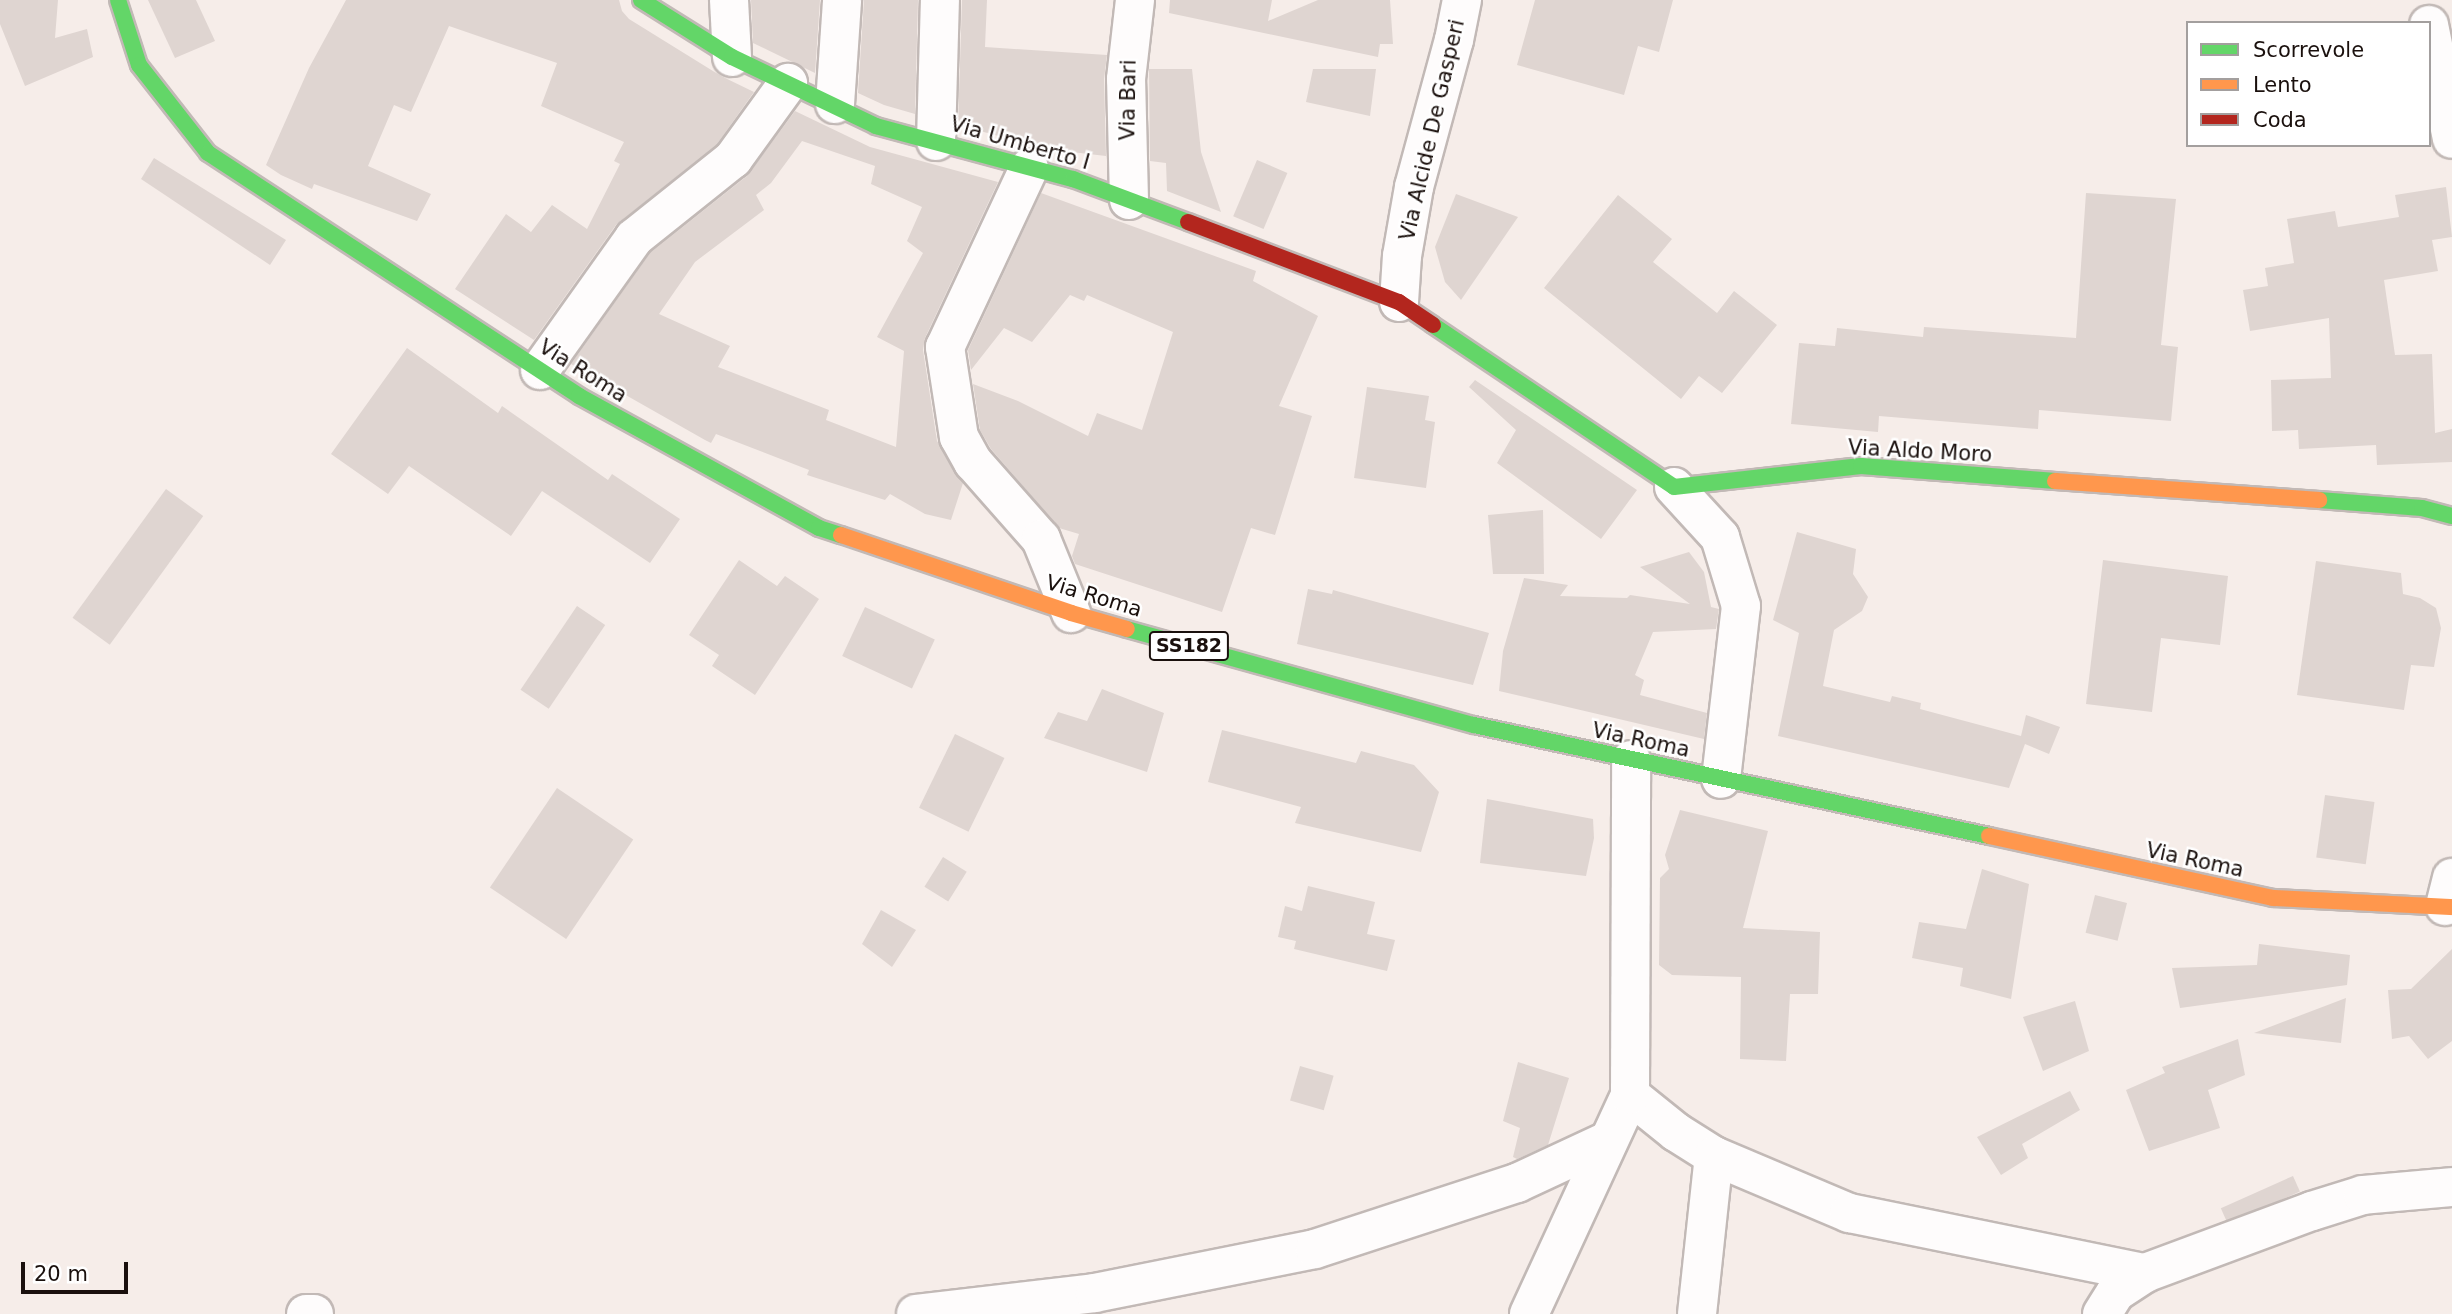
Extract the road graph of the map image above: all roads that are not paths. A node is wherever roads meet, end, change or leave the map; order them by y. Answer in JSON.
{"nodes":[{"id":1,"x":117,"y":0,"type":"edge"},
{"id":2,"x":641,"y":0,"type":"edge"},
{"id":3,"x":729,"y":0,"type":"edge"},
{"id":4,"x":842,"y":0,"type":"edge"},
{"id":5,"x":940,"y":0,"type":"edge"},
{"id":6,"x":1135,"y":0,"type":"edge"},
{"id":7,"x":1462,"y":0,"type":"edge"},
{"id":8,"x":2424,"y":0,"type":"edge"},
{"id":9,"x":2428,"y":21,"type":"edge"},
{"id":10,"x":2431,"y":34,"type":"edge"},
{"id":11,"x":732,"y":57,"type":"junction"},
{"id":12,"x":788,"y":83,"type":"junction"},
{"id":13,"x":835,"y":104,"type":"junction"},
{"id":14,"x":2452,"y":139,"type":"edge"},
{"id":15,"x":936,"y":141,"type":"junction"},
{"id":16,"x":1030,"y":167,"type":"junction"},
{"id":17,"x":1129,"y":200,"type":"junction"},
{"id":18,"x":1399,"y":302,"type":"junction"},
{"id":19,"x":540,"y":370,"type":"junction"},
{"id":20,"x":1674,"y":487,"type":"junction"},
{"id":21,"x":2452,"y":516,"type":"edge"},
{"id":22,"x":1071,"y":613,"type":"junction"},
{"id":23,"x":1631,"y":760,"type":"junction"},
{"id":24,"x":1721,"y":779,"type":"junction"},
{"id":25,"x":2450,"y":897,"type":"edge"},
{"id":26,"x":1630,"y":1095,"type":"junction"},
{"id":27,"x":1607,"y":1141,"type":"junction"},
{"id":28,"x":1714,"y":1156,"type":"junction"},
{"id":29,"x":2452,"y":1187,"type":"edge"},
{"id":30,"x":2145,"y":1273,"type":"junction"},
{"id":31,"x":306,"y":1314,"type":"edge"},
{"id":32,"x":314,"y":1314,"type":"edge"},
{"id":33,"x":916,"y":1314,"type":"edge"},
{"id":34,"x":1529,"y":1314,"type":"edge"},
{"id":35,"x":1696,"y":1314,"type":"edge"},
{"id":36,"x":2102,"y":1314,"type":"edge"}],
"edges":[{"from":1,"to":19,"type":"main road","name":"Via Roma","number":"SS182"},
{"from":2,"to":11,"type":"main road","name":"Via Umberto I"},
{"from":3,"to":11,"type":"street"},
{"from":4,"to":13,"type":"street"},
{"from":5,"to":15,"type":"street"},
{"from":6,"to":17,"type":"street","name":"Via Bari"},
{"from":7,"to":18,"type":"street","name":"Via Alcide De Gasperi"},
{"from":8,"to":9,"type":"street"},
{"from":10,"to":14,"type":"street"},
{"from":11,"to":12,"type":"main road","name":"Via Umberto I"},
{"from":12,"to":13,"type":"main road","name":"Via Umberto I"},
{"from":12,"to":19,"type":"street"},
{"from":13,"to":15,"type":"main road","name":"Via Umberto I"},
{"from":15,"to":16,"type":"main road","name":"Via Umberto I"},
{"from":16,"to":17,"type":"main road","name":"Via Umberto I"},
{"from":16,"to":22,"type":"street"},
{"from":17,"to":18,"type":"main road","name":"Via Umberto I"},
{"from":18,"to":20,"type":"main road"},
{"from":19,"to":22,"type":"main road","name":"Via Roma","number":"SS182"},
{"from":20,"to":21,"type":"main road","name":"Via Aldo Moro"},
{"from":20,"to":24,"type":"street"},
{"from":22,"to":23,"type":"main road","name":"Via Roma","number":"SS182"},
{"from":23,"to":24,"type":"main road","name":"Via Roma","number":"SS182"},
{"from":23,"to":26,"type":"street"},
{"from":24,"to":25,"type":"main road","name":"Via Roma","number":"SS182"},
{"from":26,"to":27,"type":"street"},
{"from":26,"to":28,"type":"street"},
{"from":27,"to":33,"type":"street"},
{"from":27,"to":34,"type":"street"},
{"from":28,"to":30,"type":"street"},
{"from":28,"to":35,"type":"street"},
{"from":29,"to":30,"type":"street"},
{"from":30,"to":36,"type":"street"},
{"from":31,"to":32,"type":"street"}]}
